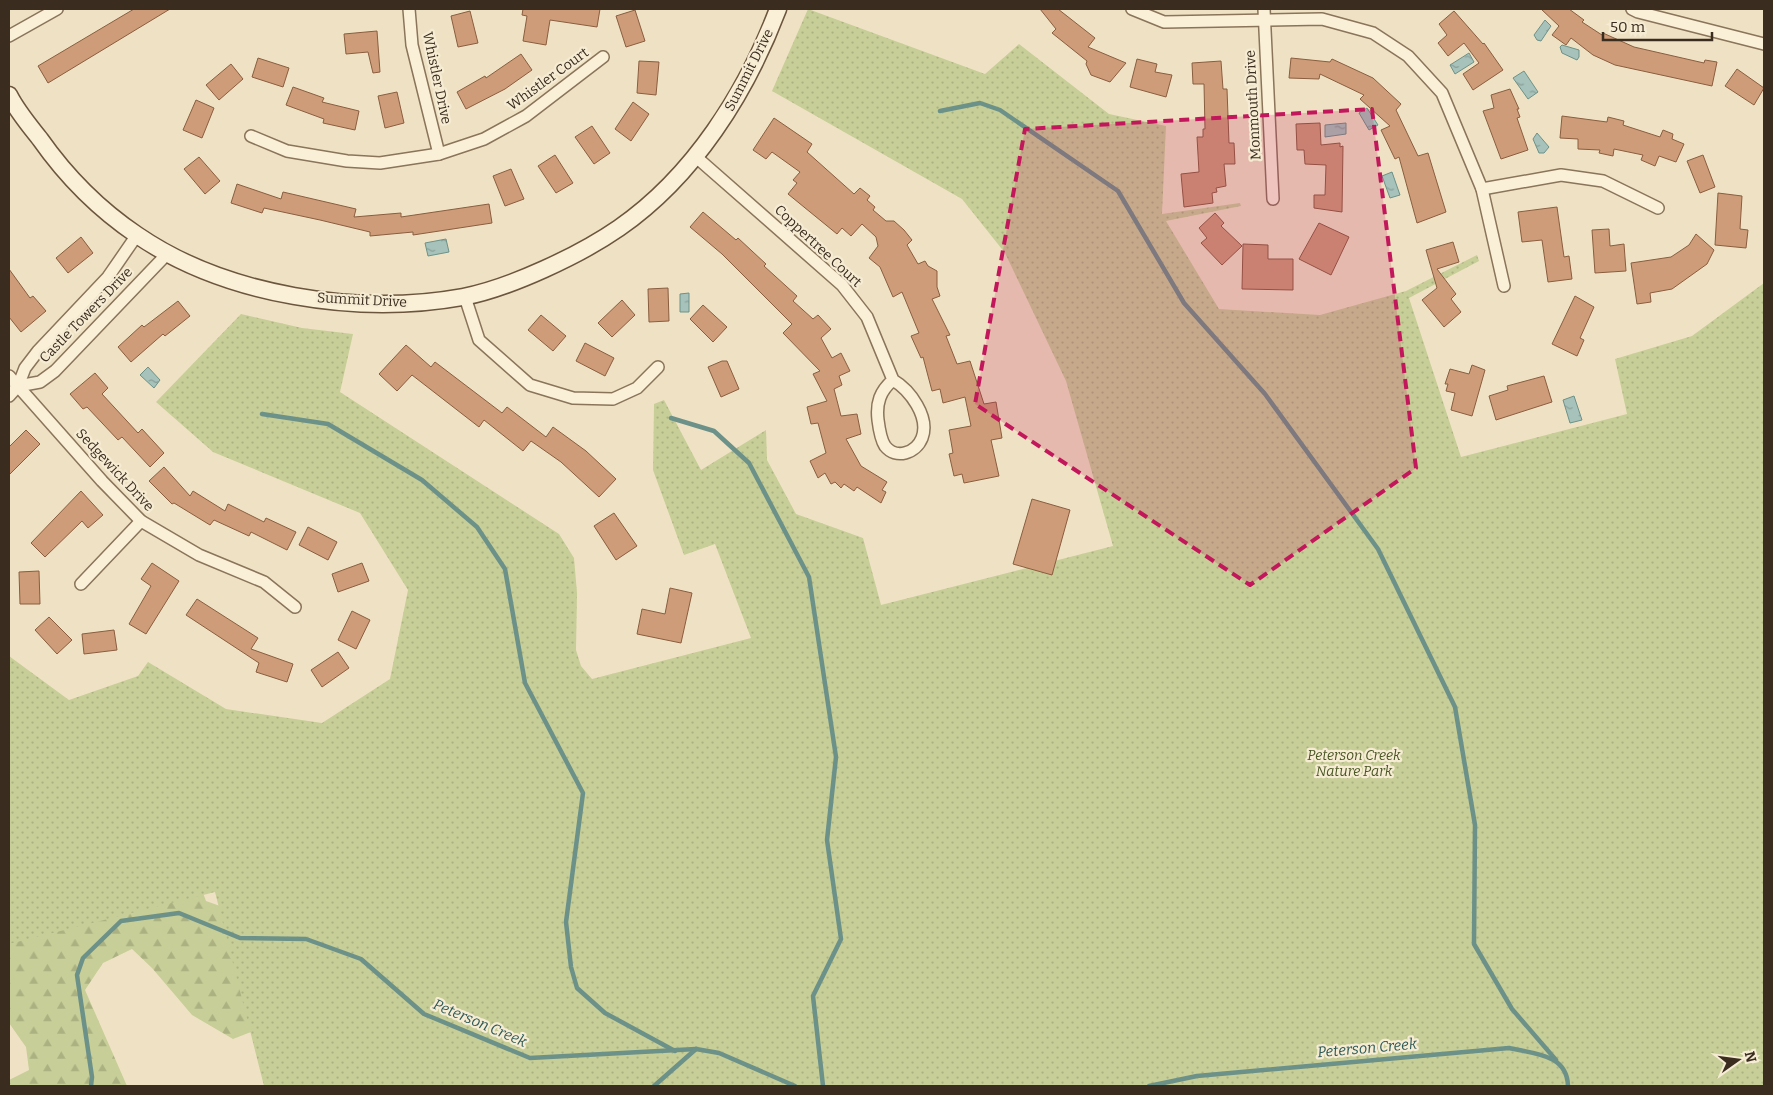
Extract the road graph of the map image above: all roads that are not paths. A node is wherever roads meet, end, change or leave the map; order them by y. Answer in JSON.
{"nodes":[{"id":1,"x":57,"y":9,"type":"edge"},
{"id":2,"x":409,"y":9,"type":"edge"},
{"id":3,"x":778,"y":9,"type":"edge"},
{"id":4,"x":1132,"y":9,"type":"edge"},
{"id":5,"x":1264,"y":9,"type":"edge"},
{"id":6,"x":1632,"y":9,"type":"edge"},
{"id":7,"x":1264,"y":22,"type":"junction"},
{"id":8,"x":9,"y":36,"type":"edge"},
{"id":9,"x":1764,"y":44,"type":"edge"},
{"id":10,"x":603,"y":57,"type":"dead end"},
{"id":11,"x":9,"y":95,"type":"edge"},
{"id":12,"x":251,"y":136,"type":"dead end"},
{"id":13,"x":439,"y":154,"type":"junction"},
{"id":14,"x":695,"y":156,"type":"junction"},
{"id":15,"x":1482,"y":189,"type":"junction"},
{"id":16,"x":1273,"y":199,"type":"dead end"},
{"id":17,"x":1658,"y":208,"type":"dead end"},
{"id":18,"x":137,"y":235,"type":"junction"},
{"id":19,"x":168,"y":253,"type":"junction"},
{"id":20,"x":1504,"y":286,"type":"dead end"},
{"id":21,"x":465,"y":297,"type":"junction"},
{"id":22,"x":658,"y":367,"type":"dead end"},
{"id":23,"x":9,"y":376,"type":"edge"},
{"id":24,"x":893,"y":380,"type":"junction"},
{"id":25,"x":18,"y":386,"type":"junction"},
{"id":26,"x":9,"y":396,"type":"edge"},
{"id":27,"x":141,"y":522,"type":"junction"},
{"id":28,"x":81,"y":584,"type":"dead end"},
{"id":29,"x":295,"y":607,"type":"dead end"}],
"edges":[{"from":1,"to":8,"type":"street"},
{"from":2,"to":13,"type":"street","name":"Whistler Drive"},
{"from":3,"to":14,"type":"main road","name":"Summit Drive"},
{"from":4,"to":7,"type":"street"},
{"from":5,"to":7,"type":"street","name":"Monmouth Drive"},
{"from":6,"to":9,"type":"street"},
{"from":7,"to":15,"type":"street"},
{"from":7,"to":16,"type":"street","name":"Monmouth Drive"},
{"from":10,"to":13,"type":"street","name":"Whistler Court"},
{"from":11,"to":18,"type":"main road","name":"Summit Drive"},
{"from":12,"to":13,"type":"street","name":"Whistler Court"},
{"from":14,"to":21,"type":"main road","name":"Summit Drive"},
{"from":14,"to":24,"type":"street","name":"Coppertree Court"},
{"from":15,"to":17,"type":"street"},
{"from":15,"to":20,"type":"street"},
{"from":18,"to":19,"type":"main road","name":"Summit Drive"},
{"from":18,"to":25,"type":"street","name":"Castle Towers Drive"},
{"from":19,"to":21,"type":"main road","name":"Summit Drive"},
{"from":19,"to":25,"type":"street","name":"Castle Towers Drive"},
{"from":21,"to":22,"type":"street"},
{"from":23,"to":25,"type":"street","name":"Sedgewick Drive"},
{"from":24,"to":24,"type":"street","name":"Coppertree Court"},
{"from":25,"to":26,"type":"street","name":"Castle Towers Drive"},
{"from":25,"to":27,"type":"street","name":"Sedgewick Drive"},
{"from":27,"to":28,"type":"street"},
{"from":27,"to":29,"type":"street","name":"Sedgewick Drive"}]}
